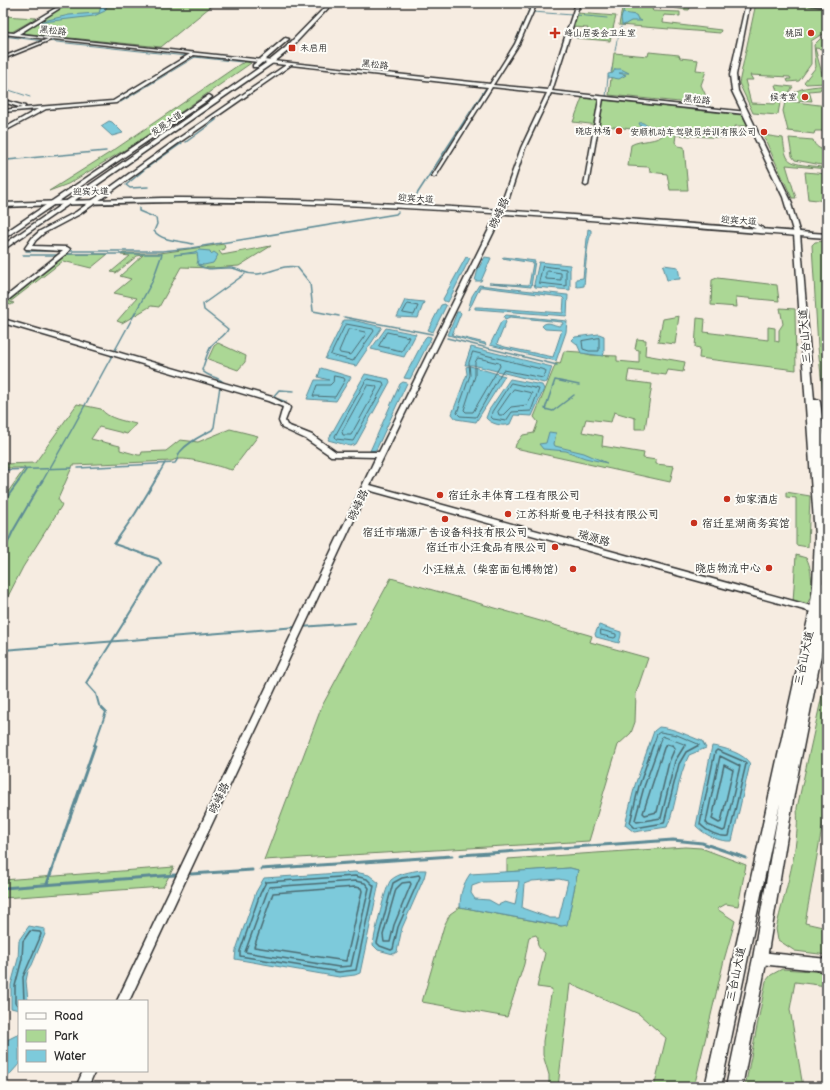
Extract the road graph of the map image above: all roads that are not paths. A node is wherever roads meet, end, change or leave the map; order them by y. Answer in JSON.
{"nodes":[{"id":1,"x":66,"y":3,"type":"edge"},
{"id":2,"x":322,"y":3,"type":"edge"},
{"id":3,"x":331,"y":3,"type":"edge"},
{"id":4,"x":535,"y":3,"type":"edge"},
{"id":5,"x":578,"y":3,"type":"edge"},
{"id":6,"x":748,"y":3,"type":"edge"},
{"id":7,"x":804,"y":3,"type":"edge"},
{"id":8,"x":827,"y":6,"type":"edge"},
{"id":9,"x":317,"y":8,"type":"dead end"},
{"id":10,"x":3,"y":33,"type":"edge"},
{"id":11,"x":14,"y":34,"type":"junction"},
{"id":12,"x":290,"y":36,"type":"dead end"},
{"id":13,"x":52,"y":38,"type":"junction"},
{"id":14,"x":272,"y":53,"type":"junction"},
{"id":15,"x":193,"y":54,"type":"junction"},
{"id":16,"x":281,"y":54,"type":"junction"},
{"id":17,"x":3,"y":58,"type":"edge"},
{"id":18,"x":261,"y":61,"type":"junction"},
{"id":19,"x":272,"y":62,"type":"junction"},
{"id":20,"x":290,"y":64,"type":"junction"},
{"id":21,"x":253,"y":67,"type":"junction"},
{"id":22,"x":262,"y":68,"type":"junction"},
{"id":23,"x":492,"y":86,"type":"junction"},
{"id":24,"x":549,"y":93,"type":"junction"},
{"id":25,"x":601,"y":98,"type":"junction"},
{"id":26,"x":3,"y":101,"type":"edge"},
{"id":27,"x":23,"y":107,"type":"dead end"},
{"id":28,"x":47,"y":107,"type":"junction"},
{"id":29,"x":3,"y":111,"type":"edge"},
{"id":30,"x":745,"y":113,"type":"junction"},
{"id":31,"x":3,"y":131,"type":"edge"},
{"id":32,"x":434,"y":176,"type":"dead end"},
{"id":33,"x":586,"y":185,"type":"dead end"},
{"id":34,"x":79,"y":195,"type":"junction"},
{"id":35,"x":104,"y":195,"type":"junction"},
{"id":36,"x":64,"y":196,"type":"junction"},
{"id":37,"x":3,"y":199,"type":"edge"},
{"id":38,"x":95,"y":201,"type":"junction"},
{"id":39,"x":55,"y":202,"type":"junction"},
{"id":40,"x":71,"y":202,"type":"junction"},
{"id":41,"x":3,"y":205,"type":"edge"},
{"id":42,"x":501,"y":210,"type":"junction"},
{"id":43,"x":827,"y":229,"type":"edge"},
{"id":44,"x":799,"y":230,"type":"junction"},
{"id":45,"x":827,"y":236,"type":"edge"},
{"id":46,"x":3,"y":237,"type":"edge"},
{"id":47,"x":3,"y":248,"type":"edge"},
{"id":48,"x":3,"y":302,"type":"edge"},
{"id":49,"x":3,"y":321,"type":"edge"},
{"id":50,"x":381,"y":455,"type":"junction"},
{"id":51,"x":826,"y":485,"type":"edge"},
{"id":52,"x":367,"y":487,"type":"junction"},
{"id":53,"x":827,"y":503,"type":"edge"},
{"id":54,"x":827,"y":508,"type":"edge"},
{"id":55,"x":819,"y":518,"type":"junction"},
{"id":56,"x":827,"y":586,"type":"edge"},
{"id":57,"x":815,"y":610,"type":"junction"},
{"id":58,"x":760,"y":958,"type":"junction"},
{"id":59,"x":827,"y":965,"type":"edge"},
{"id":60,"x":123,"y":1000,"type":"edge"},
{"id":61,"x":89,"y":1072,"type":"edge"},
{"id":62,"x":82,"y":1087,"type":"edge"},
{"id":63,"x":713,"y":1087,"type":"edge"},
{"id":64,"x":734,"y":1087,"type":"edge"}],
"edges":[{"from":1,"to":11,"type":"street"},
{"from":2,"to":9,"type":"main road"},
{"from":3,"to":16,"type":"main road","name":"发展大道"},
{"from":4,"to":23,"type":"street"},
{"from":5,"to":24,"type":"street","name":"晓峰路"},
{"from":6,"to":30,"type":"main road","name":"三台山大道"},
{"from":7,"to":8,"type":"street"},
{"from":10,"to":11,"type":"street","name":"黑松路"},
{"from":11,"to":13,"type":"street","name":"黑松路"},
{"from":12,"to":14,"type":"main road","name":"发展大道"},
{"from":13,"to":15,"type":"street","name":"黑松路"},
{"from":13,"to":17,"type":"street"},
{"from":14,"to":16,"type":"main road"},
{"from":14,"to":18,"type":"main road","name":"发展大道"},
{"from":15,"to":18,"type":"street","name":"黑松路"},
{"from":15,"to":28,"type":"street"},
{"from":16,"to":19,"type":"main road","name":"发展大道"},
{"from":18,"to":19,"type":"street","name":"黑松路"},
{"from":18,"to":21,"type":"main road","name":"发展大道"},
{"from":19,"to":20,"type":"street","name":"黑松路"},
{"from":19,"to":22,"type":"main road","name":"发展大道"},
{"from":20,"to":23,"type":"street","name":"黑松路"},
{"from":20,"to":35,"type":"street"},
{"from":21,"to":22,"type":"main road"},
{"from":21,"to":36,"type":"main road","name":"发展大道"},
{"from":22,"to":34,"type":"main road","name":"发展大道"},
{"from":23,"to":24,"type":"street","name":"黑松路"},
{"from":23,"to":32,"type":"street"},
{"from":24,"to":25,"type":"street","name":"黑松路"},
{"from":24,"to":42,"type":"street","name":"晓峰路"},
{"from":25,"to":30,"type":"street","name":"黑松路"},
{"from":25,"to":33,"type":"street"},
{"from":26,"to":27,"type":"street"},
{"from":28,"to":29,"type":"street"},
{"from":28,"to":31,"type":"street"},
{"from":30,"to":44,"type":"main road","name":"三台山大道"},
{"from":34,"to":35,"type":"highway","name":"迎宾大道"},
{"from":34,"to":36,"type":"highway","name":"迎宾大道"},
{"from":34,"to":40,"type":"main road","name":"发展大道"},
{"from":35,"to":38,"type":"street"},
{"from":35,"to":42,"type":"highway","name":"迎宾大道"},
{"from":36,"to":37,"type":"highway","name":"迎宾大道"},
{"from":36,"to":39,"type":"main road","name":"发展大道"},
{"from":38,"to":40,"type":"highway","name":"迎宾大道"},
{"from":38,"to":42,"type":"highway","name":"迎宾大道"},
{"from":38,"to":48,"type":"street"},
{"from":39,"to":40,"type":"highway","name":"迎宾大道"},
{"from":39,"to":41,"type":"highway","name":"迎宾大道"},
{"from":39,"to":46,"type":"main road","name":"发展大道"},
{"from":40,"to":47,"type":"main road","name":"发展大道"},
{"from":42,"to":44,"type":"highway","name":"迎宾大道"},
{"from":42,"to":50,"type":"street","name":"晓峰路"},
{"from":43,"to":44,"type":"highway","name":"迎宾大道"},
{"from":44,"to":45,"type":"highway","name":"迎宾大道"},
{"from":44,"to":51,"type":"main road","name":"三台山大道"},
{"from":44,"to":55,"type":"main road","name":"三台山大道"},
{"from":49,"to":50,"type":"street"},
{"from":50,"to":52,"type":"street","name":"晓峰路"},
{"from":51,"to":53,"type":"main road","name":"三台山大道"},
{"from":52,"to":57,"type":"street","name":"瑞源路"},
{"from":52,"to":60,"type":"street","name":"晓峰路"},
{"from":54,"to":55,"type":"street"},
{"from":55,"to":57,"type":"main road","name":"三台山大道"},
{"from":56,"to":58,"type":"main road","name":"三台山大道"},
{"from":57,"to":63,"type":"main road","name":"三台山大道"},
{"from":58,"to":59,"type":"street"},
{"from":58,"to":64,"type":"main road","name":"三台山大道"},
{"from":61,"to":62,"type":"street"}]}
